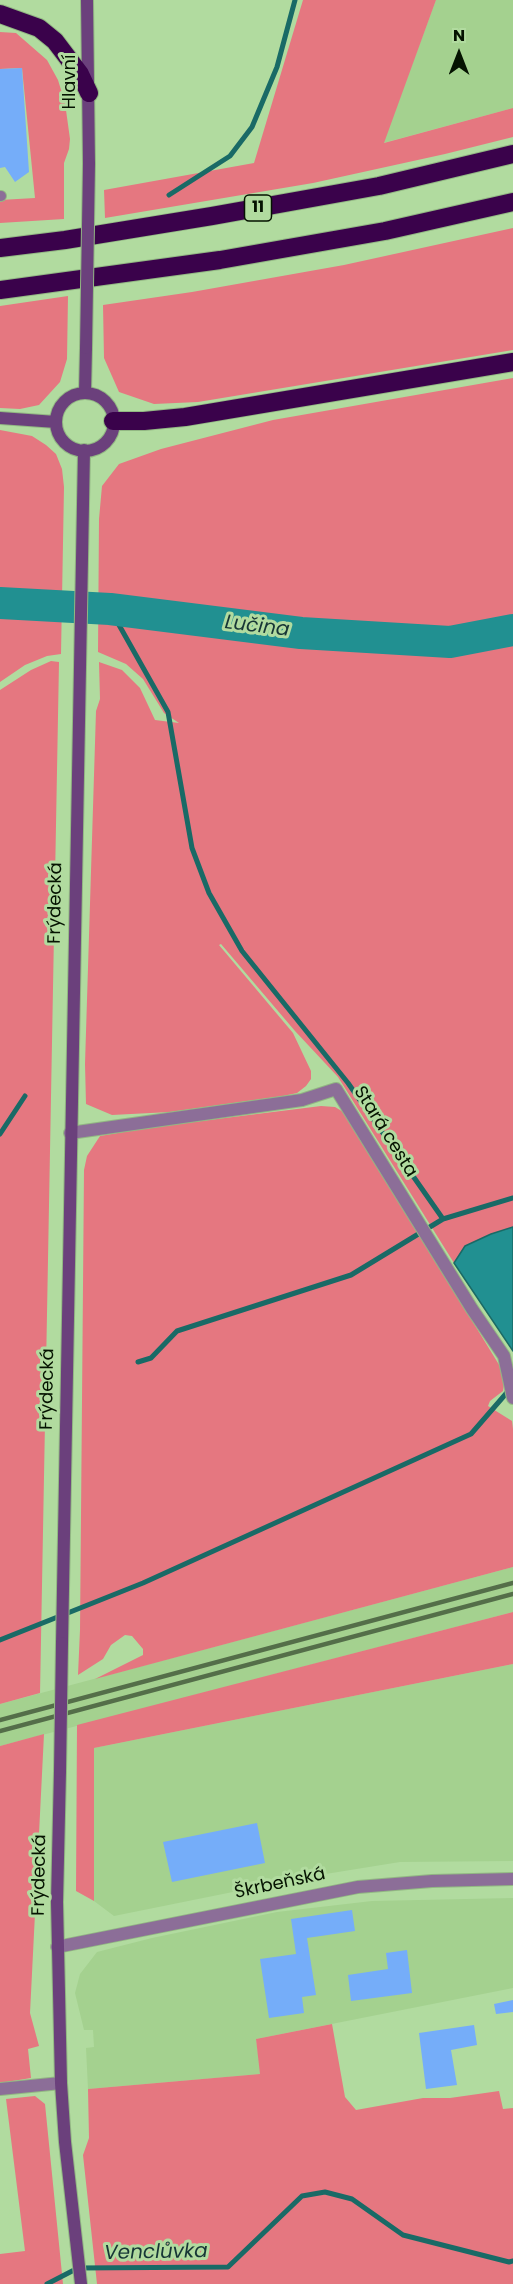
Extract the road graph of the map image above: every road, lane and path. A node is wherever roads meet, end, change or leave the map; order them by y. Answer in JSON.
{"nodes":[{"id":1,"x":87,"y":0,"type":"edge"},
{"id":2,"x":0,"y":14,"type":"edge"},
{"id":3,"x":89,"y":93,"type":"junction"},
{"id":4,"x":513,"y":154,"type":"edge"},
{"id":5,"x":513,"y":202,"type":"edge"},
{"id":6,"x":0,"y":248,"type":"edge"},
{"id":7,"x":0,"y":290,"type":"edge"},
{"id":8,"x":513,"y":362,"type":"edge"},
{"id":9,"x":85,"y":393,"type":"junction"},
{"id":10,"x":0,"y":418,"type":"edge"},
{"id":11,"x":113,"y":420,"type":"junction"},
{"id":12,"x":56,"y":422,"type":"junction"},
{"id":13,"x":84,"y":450,"type":"junction"},
{"id":14,"x":70,"y":1133,"type":"junction"},
{"id":15,"x":513,"y":1398,"type":"edge"},
{"id":16,"x":513,"y":1879,"type":"edge"},
{"id":17,"x":57,"y":1947,"type":"junction"},
{"id":18,"x":61,"y":2083,"type":"junction"},
{"id":19,"x":0,"y":2089,"type":"edge"},
{"id":20,"x":81,"y":2284,"type":"edge"}],
"edges":[{"from":1,"to":3,"type":"main road","name":"Hlavní"},
{"from":2,"to":3,"type":"highway"},
{"from":3,"to":9,"type":"main road","name":"Hlavní","bridge":true},
{"from":4,"to":6,"type":"highway","number":"11"},
{"from":5,"to":7,"type":"highway"},
{"from":8,"to":11,"type":"highway"},
{"from":9,"to":11,"type":"main road"},
{"from":9,"to":12,"type":"main road"},
{"from":10,"to":12,"type":"main road"},
{"from":11,"to":13,"type":"main road"},
{"from":12,"to":13,"type":"main road"},
{"from":13,"to":14,"type":"main road","name":"Frýdecká"},
{"from":14,"to":15,"type":"street","name":"Stará cesta"},
{"from":14,"to":17,"type":"main road","name":"Frýdecká","bridge":true},
{"from":16,"to":17,"type":"street","name":"Škrbeňská"},
{"from":17,"to":18,"type":"main road","name":"Frýdecká"},
{"from":18,"to":19,"type":"street"},
{"from":18,"to":20,"type":"main road","name":"Frýdecká"}]}
